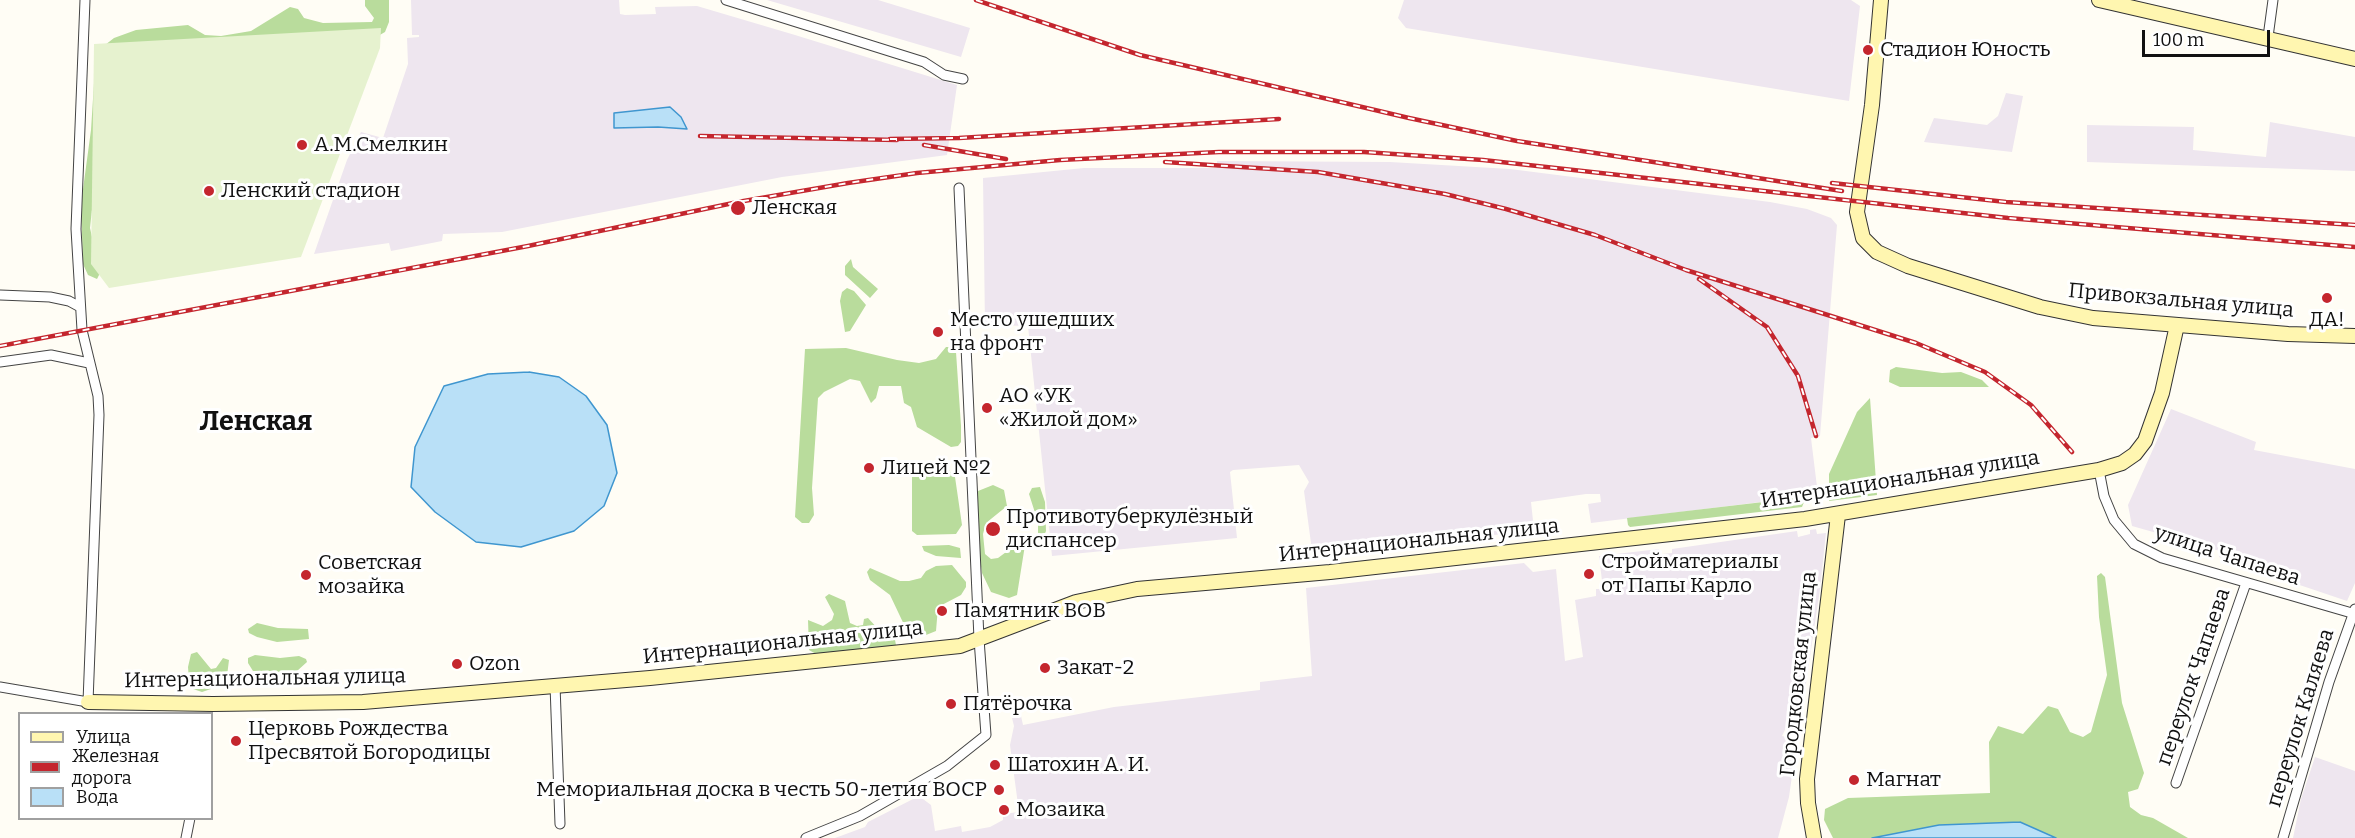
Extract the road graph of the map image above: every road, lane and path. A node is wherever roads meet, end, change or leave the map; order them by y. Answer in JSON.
{"nodes":[{"id":1,"x":85,"y":0,"type":"edge"},
{"id":2,"x":726,"y":0,"type":"edge"},
{"id":3,"x":2099,"y":0,"type":"edge"},
{"id":4,"x":2272,"y":0,"type":"edge"},
{"id":5,"x":1882,"y":1,"type":"edge"},
{"id":6,"x":2268,"y":37,"type":"junction"},
{"id":7,"x":2355,"y":59,"type":"edge"},
{"id":8,"x":963,"y":79,"type":"dead end"},
{"id":9,"x":959,"y":188,"type":"dead end"},
{"id":10,"x":0,"y":295,"type":"edge"},
{"id":11,"x":80,"y":307,"type":"junction"},
{"id":12,"x":2177,"y":325,"type":"junction"},
{"id":13,"x":2355,"y":336,"type":"edge"},
{"id":14,"x":0,"y":362,"type":"edge"},
{"id":15,"x":89,"y":363,"type":"junction"},
{"id":16,"x":2099,"y":470,"type":"junction"},
{"id":17,"x":1838,"y":515,"type":"junction"},
{"id":18,"x":2246,"y":583,"type":"junction"},
{"id":19,"x":2354,"y":612,"type":"edge"},
{"id":20,"x":979,"y":639,"type":"junction"},
{"id":21,"x":555,"y":685,"type":"junction"},
{"id":22,"x":0,"y":687,"type":"edge"},
{"id":23,"x":88,"y":702,"type":"junction"},
{"id":24,"x":212,"y":709,"type":"edge"},
{"id":25,"x":2176,"y":783,"type":"dead end"},
{"id":26,"x":190,"y":820,"type":"edge"},
{"id":27,"x":560,"y":824,"type":"dead end"},
{"id":28,"x":1814,"y":836,"type":"edge"},
{"id":29,"x":186,"y":838,"type":"edge"},
{"id":30,"x":806,"y":838,"type":"edge"},
{"id":31,"x":2283,"y":838,"type":"edge"}],
"edges":[{"from":1,"to":11,"type":"street"},
{"from":2,"to":8,"type":"street"},
{"from":3,"to":6,"type":"main road"},
{"from":4,"to":6,"type":"street"},
{"from":5,"to":12,"type":"main road","name":"Привокзальная улица"},
{"from":6,"to":7,"type":"main road"},
{"from":9,"to":20,"type":"street"},
{"from":10,"to":11,"type":"street"},
{"from":11,"to":15,"type":"street"},
{"from":12,"to":13,"type":"main road","name":"Привокзальная улица"},
{"from":12,"to":16,"type":"main road","name":"Интернациональная улица"},
{"from":14,"to":15,"type":"street"},
{"from":15,"to":23,"type":"street"},
{"from":16,"to":17,"type":"main road","name":"Интернациональная улица"},
{"from":16,"to":18,"type":"street","name":"улица Чапаева"},
{"from":17,"to":20,"type":"main road","name":"Интернациональная улица"},
{"from":17,"to":28,"type":"main road","name":"Городковская улица"},
{"from":18,"to":19,"type":"street","name":"улица Чапаева"},
{"from":18,"to":25,"type":"street","name":"переулок Чапаева"},
{"from":19,"to":31,"type":"street","name":"переулок Каляева"},
{"from":20,"to":21,"type":"main road","name":"Интернациональная улица"},
{"from":20,"to":30,"type":"street"},
{"from":21,"to":24,"type":"main road","name":"Интернациональная улица"},
{"from":21,"to":27,"type":"street"},
{"from":22,"to":23,"type":"street","name":"Интернациональная улица"},
{"from":23,"to":24,"type":"main road","name":"Интернациональная улица"},
{"from":26,"to":29,"type":"street"}]}
